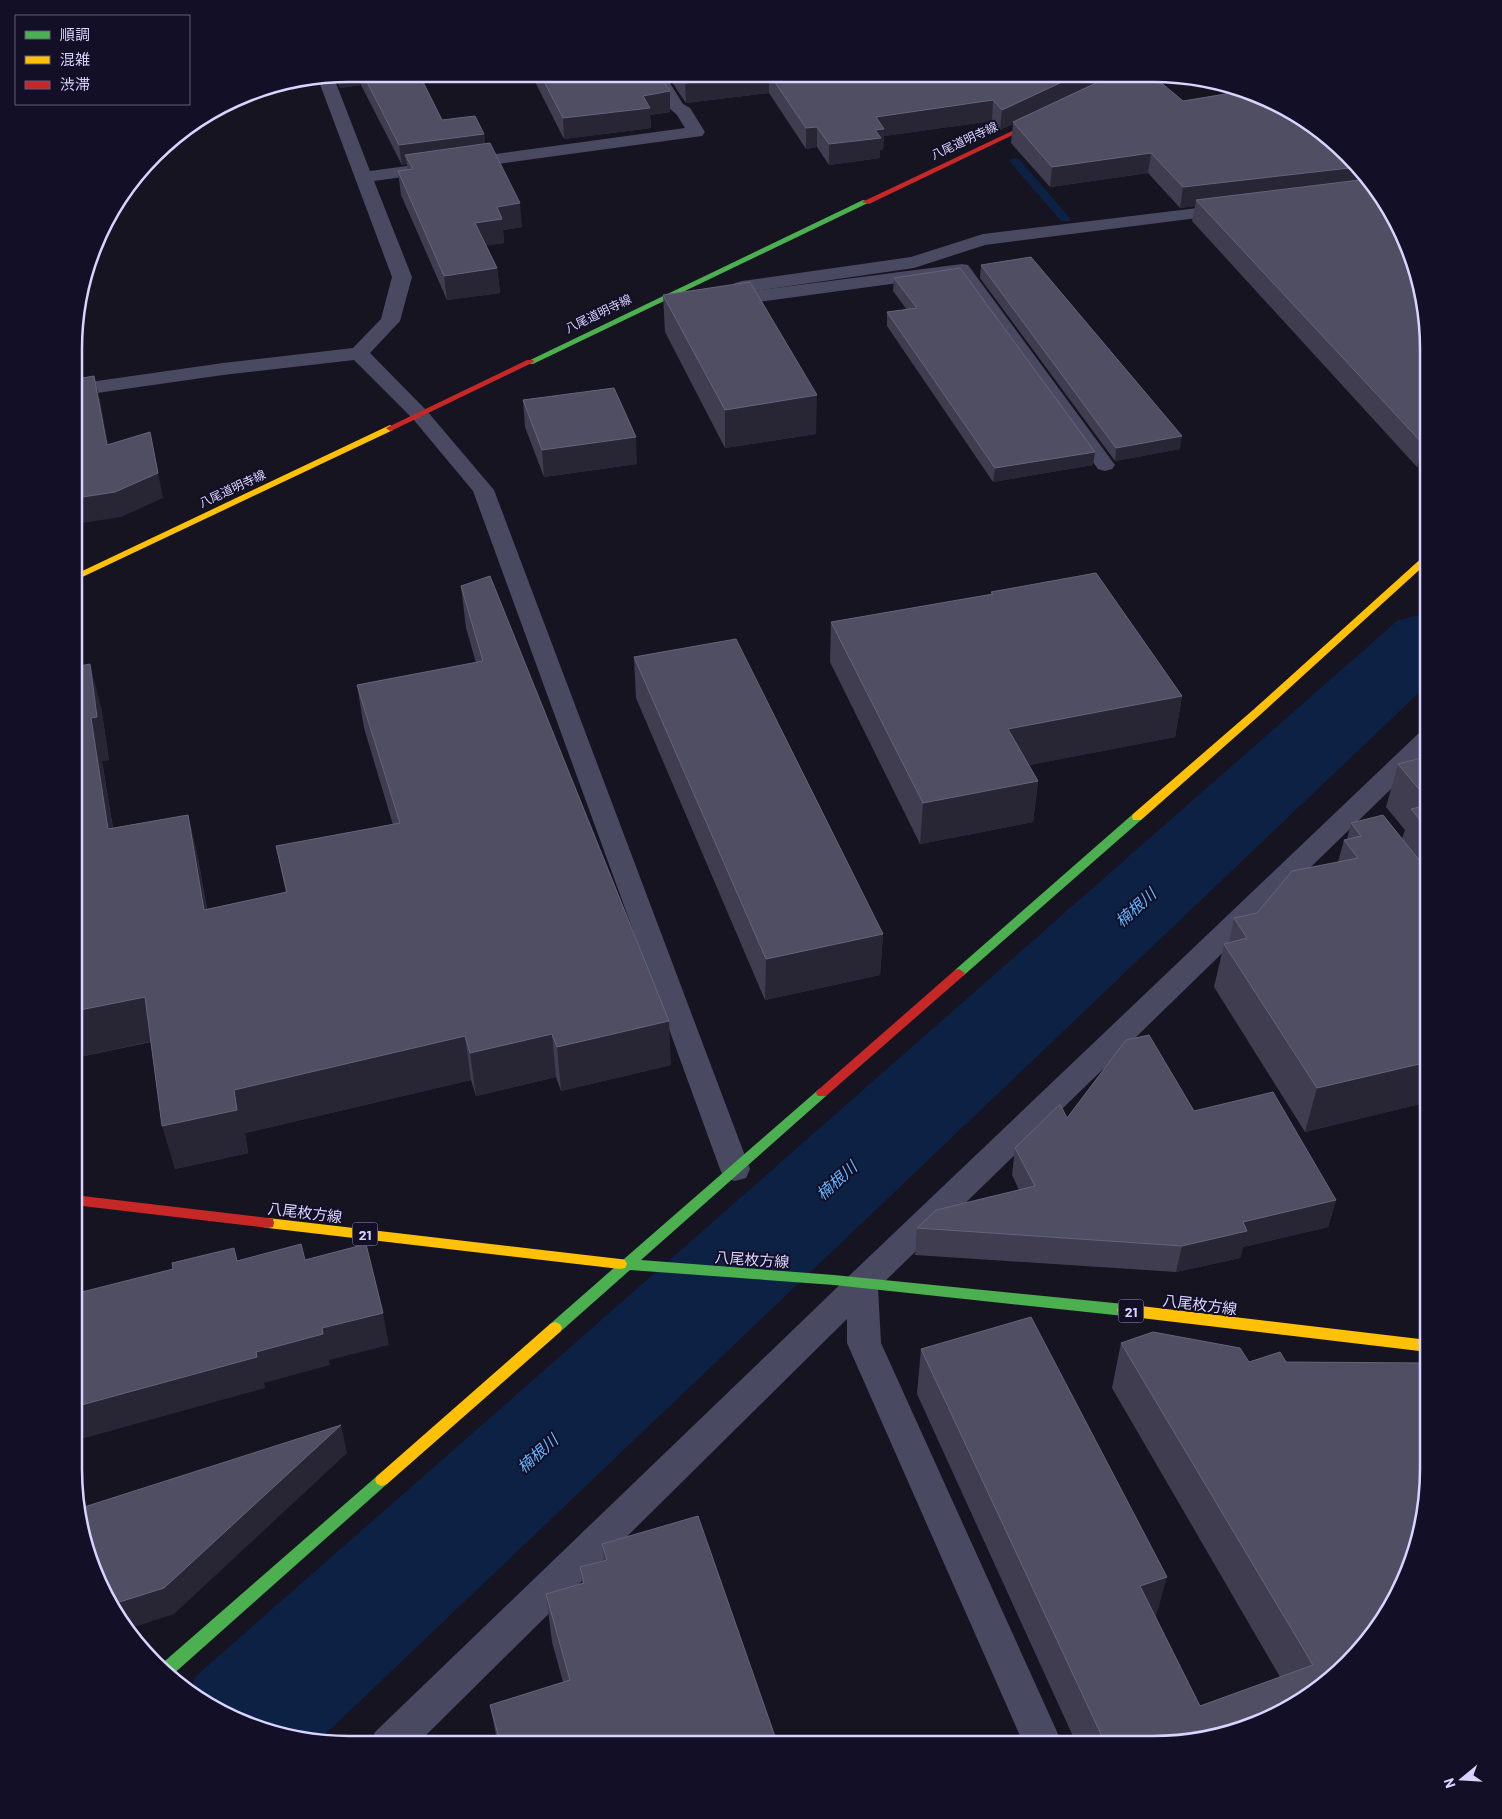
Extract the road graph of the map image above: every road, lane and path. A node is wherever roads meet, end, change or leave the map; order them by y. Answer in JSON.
{"nodes":[{"id":1,"x":661,"y":82,"type":"edge"},
{"id":2,"x":327,"y":84,"type":"edge"},
{"id":3,"x":1054,"y":113,"type":"edge"},
{"id":4,"x":363,"y":177,"type":"junction"},
{"id":5,"x":1248,"y":207,"type":"edge"},
{"id":6,"x":684,"y":287,"type":"junction"},
{"id":7,"x":742,"y":287,"type":"edge"},
{"id":8,"x":359,"y":353,"type":"junction"},
{"id":9,"x":82,"y":389,"type":"edge"},
{"id":10,"x":420,"y":414,"type":"junction"},
{"id":11,"x":1105,"y":465,"type":"dead end"},
{"id":12,"x":1420,"y":564,"type":"edge"},
{"id":13,"x":82,"y":574,"type":"edge"},
{"id":14,"x":1420,"y":748,"type":"edge"},
{"id":15,"x":735,"y":1169,"type":"junction"},
{"id":16,"x":82,"y":1201,"type":"edge"},
{"id":17,"x":626,"y":1264,"type":"junction"},
{"id":18,"x":848,"y":1282,"type":"junction"},
{"id":19,"x":1420,"y":1345,"type":"edge"},
{"id":20,"x":170,"y":1667,"type":"edge"},
{"id":21,"x":398,"y":1736,"type":"edge"},
{"id":22,"x":1040,"y":1736,"type":"edge"}],
"edges":[{"from":1,"to":4,"type":"street"},
{"from":2,"to":4,"type":"street"},
{"from":3,"to":6,"type":"main road","name":"八尾道明寺線"},
{"from":4,"to":8,"type":"street"},
{"from":5,"to":7,"type":"street"},
{"from":6,"to":10,"type":"main road","name":"八尾道明寺線"},
{"from":6,"to":11,"type":"lane"},
{"from":8,"to":9,"type":"street"},
{"from":8,"to":10,"type":"street"},
{"from":10,"to":13,"type":"main road","name":"八尾道明寺線"},
{"from":10,"to":15,"type":"street"},
{"from":12,"to":15,"type":"main road"},
{"from":14,"to":18,"type":"street"},
{"from":15,"to":17,"type":"main road"},
{"from":16,"to":17,"type":"main road","name":"八尾枚方線","number":"21"},
{"from":17,"to":18,"type":"main road","name":"八尾枚方線","number":"21"},
{"from":17,"to":20,"type":"main road"},
{"from":18,"to":19,"type":"main road","name":"八尾枚方線","number":"21"},
{"from":18,"to":21,"type":"street"},
{"from":18,"to":22,"type":"street"}]}
